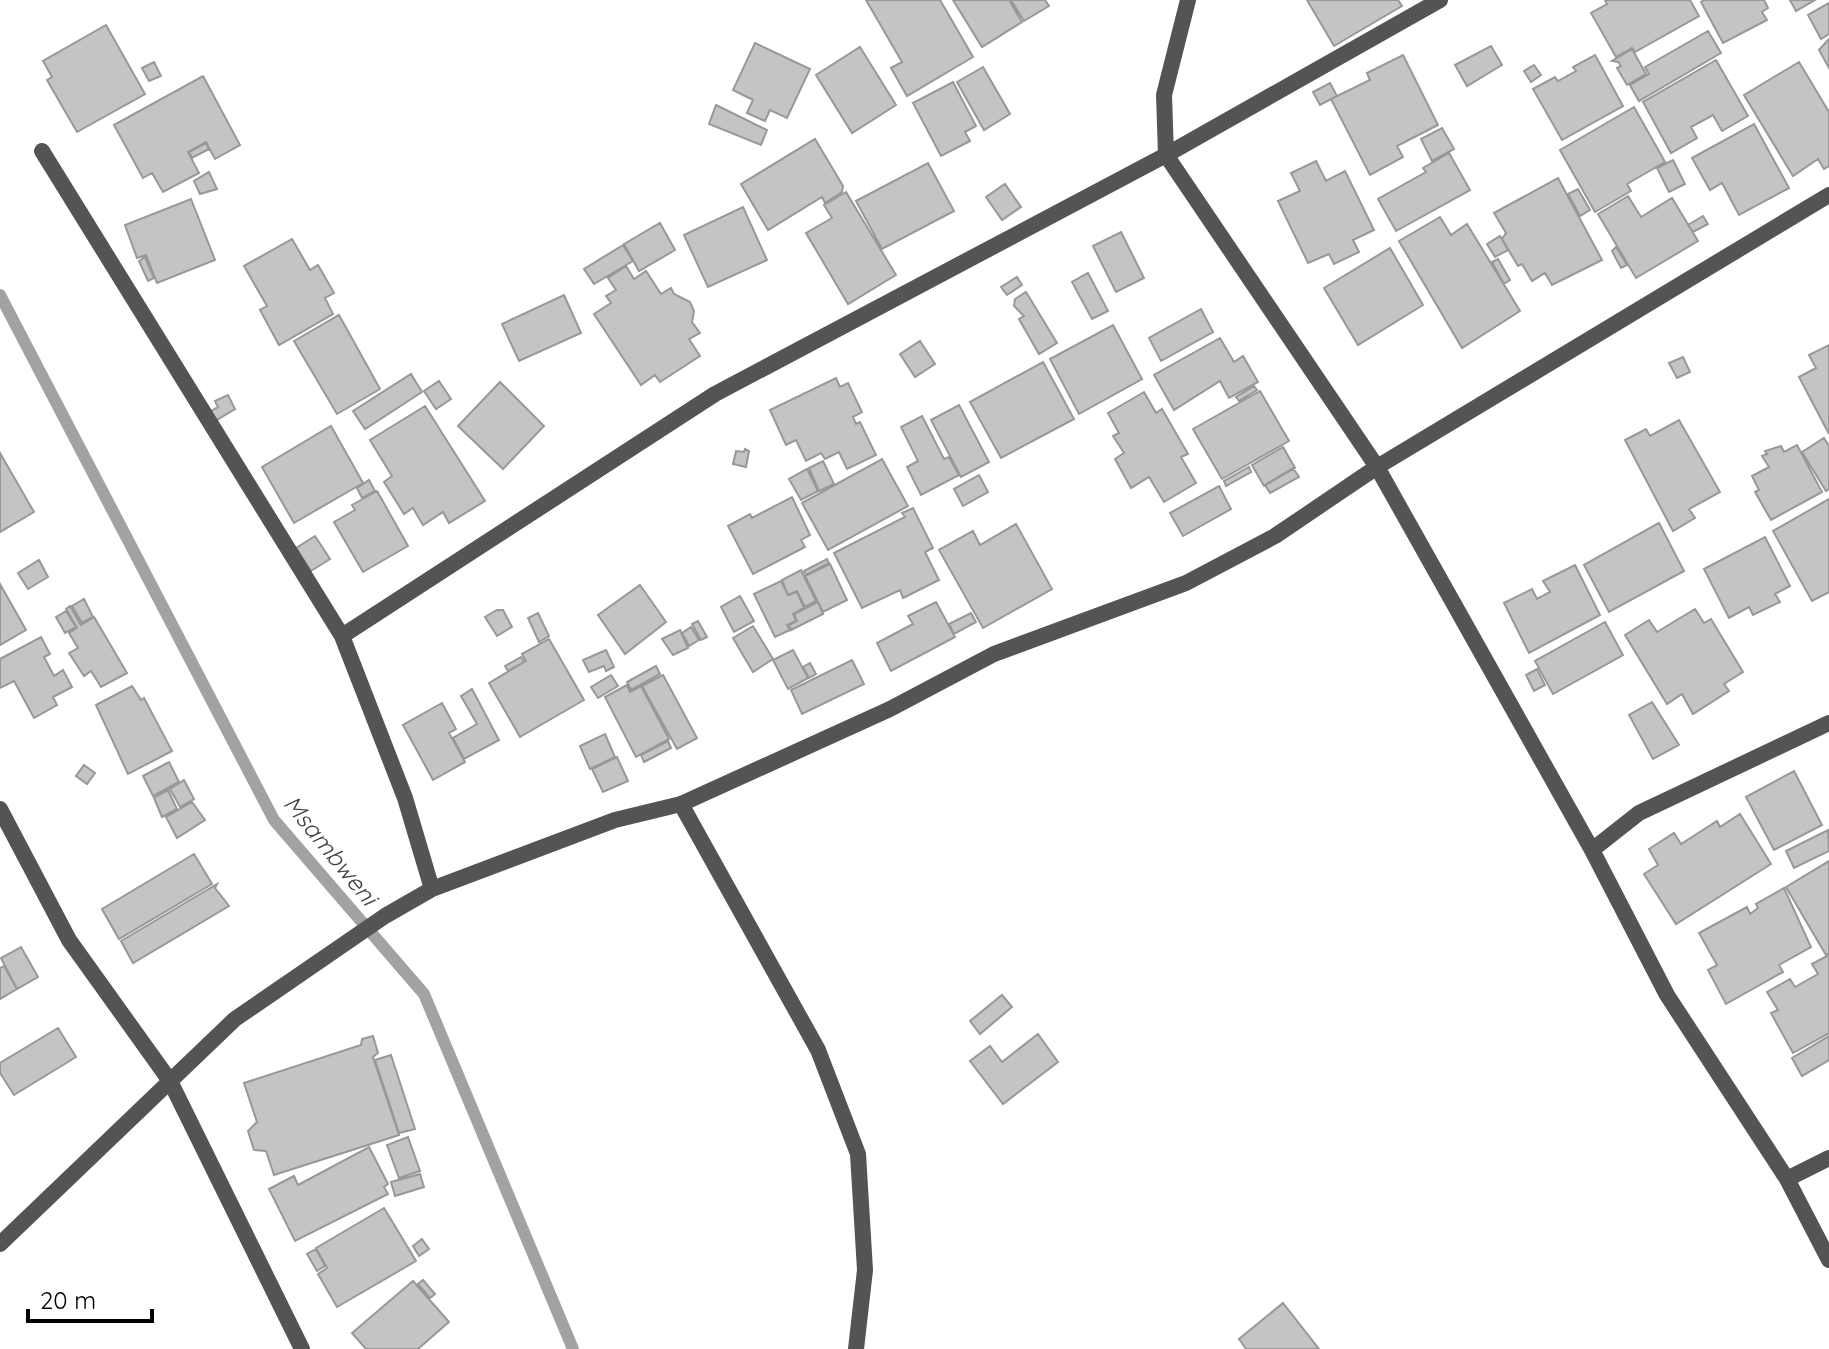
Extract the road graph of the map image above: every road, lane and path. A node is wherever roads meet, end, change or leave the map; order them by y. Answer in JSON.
{"nodes":[{"id":1,"x":1188,"y":0,"type":"edge"},
{"id":2,"x":1440,"y":0,"type":"edge"},
{"id":3,"x":42,"y":151,"type":"dead end"},
{"id":4,"x":1166,"y":155,"type":"junction"},
{"id":5,"x":1829,"y":195,"type":"edge"},
{"id":6,"x":1377,"y":467,"type":"junction"},
{"id":7,"x":342,"y":636,"type":"junction"},
{"id":8,"x":1829,"y":723,"type":"edge"},
{"id":9,"x":681,"y":804,"type":"junction"},
{"id":10,"x":0,"y":809,"type":"edge"},
{"id":11,"x":1592,"y":850,"type":"junction"},
{"id":12,"x":432,"y":889,"type":"junction"},
{"id":13,"x":170,"y":1081,"type":"junction"},
{"id":14,"x":1829,"y":1158,"type":"edge"},
{"id":15,"x":1787,"y":1179,"type":"junction"},
{"id":16,"x":0,"y":1244,"type":"edge"},
{"id":17,"x":1829,"y":1260,"type":"edge"},
{"id":18,"x":302,"y":1349,"type":"edge"},
{"id":19,"x":856,"y":1349,"type":"edge"}],
"edges":[{"from":1,"to":4,"type":"street"},
{"from":2,"to":4,"type":"street"},
{"from":3,"to":7,"type":"street"},
{"from":4,"to":6,"type":"street"},
{"from":4,"to":7,"type":"street"},
{"from":5,"to":6,"type":"street"},
{"from":6,"to":9,"type":"street"},
{"from":6,"to":11,"type":"street"},
{"from":7,"to":12,"type":"street"},
{"from":8,"to":11,"type":"street"},
{"from":9,"to":12,"type":"street"},
{"from":9,"to":19,"type":"street"},
{"from":10,"to":13,"type":"street"},
{"from":11,"to":15,"type":"street"},
{"from":12,"to":13,"type":"street"},
{"from":13,"to":16,"type":"street"},
{"from":13,"to":18,"type":"street"},
{"from":14,"to":15,"type":"street"},
{"from":15,"to":17,"type":"street"}]}
